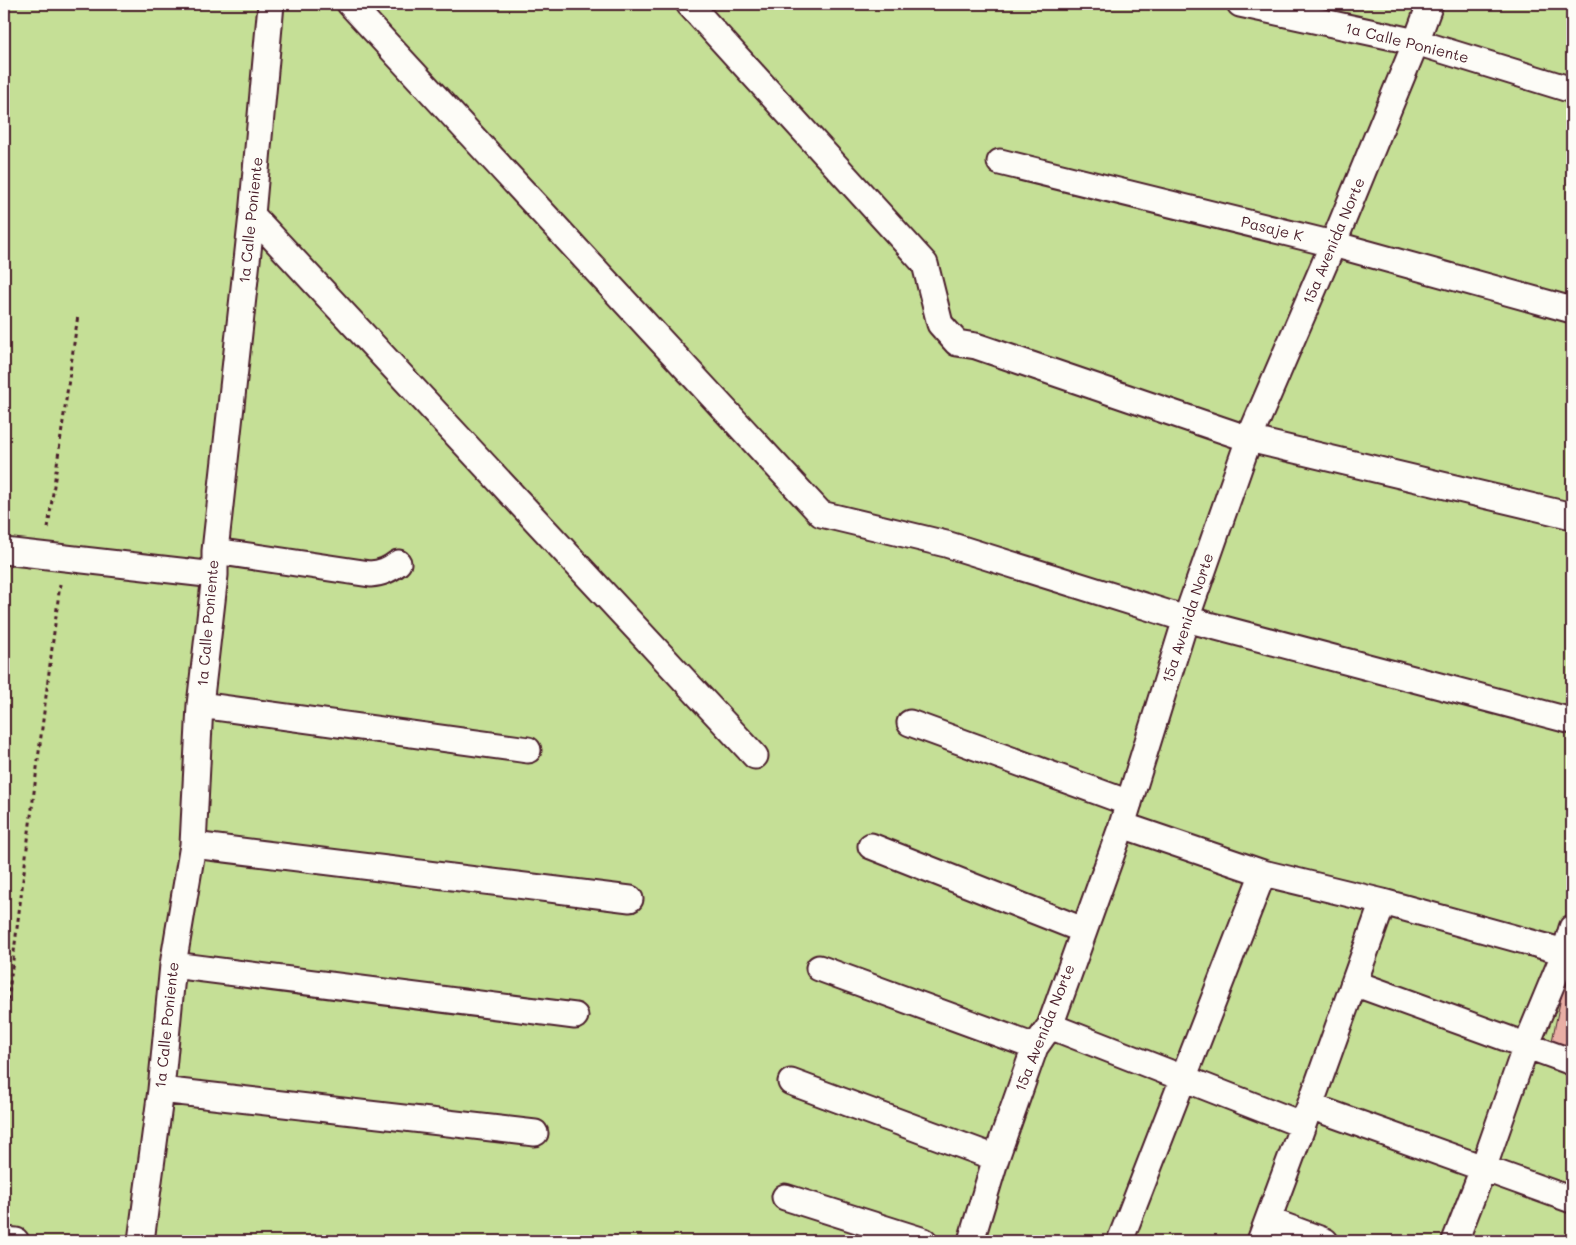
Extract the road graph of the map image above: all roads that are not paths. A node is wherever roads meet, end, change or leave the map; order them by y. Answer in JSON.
{"nodes":[{"id":1,"x":271,"y":4,"type":"edge"},
{"id":2,"x":350,"y":4,"type":"edge"},
{"id":3,"x":689,"y":4,"type":"edge"},
{"id":4,"x":1240,"y":4,"type":"edge"},
{"id":5,"x":1430,"y":4,"type":"edge"},
{"id":6,"x":1416,"y":42,"type":"junction"},
{"id":7,"x":1572,"y":90,"type":"edge"},
{"id":8,"x":1000,"y":162,"type":"dead end"},
{"id":9,"x":252,"y":215,"type":"junction"},
{"id":10,"x":1333,"y":244,"type":"junction"},
{"id":11,"x":1572,"y":310,"type":"edge"},
{"id":12,"x":1249,"y":439,"type":"junction"},
{"id":13,"x":1572,"y":516,"type":"edge"},
{"id":14,"x":4,"y":551,"type":"edge"},
{"id":15,"x":215,"y":563,"type":"junction"},
{"id":16,"x":398,"y":563,"type":"dead end"},
{"id":17,"x":1186,"y":619,"type":"junction"},
{"id":18,"x":200,"y":706,"type":"junction"},
{"id":19,"x":1572,"y":721,"type":"edge"},
{"id":20,"x":910,"y":723,"type":"dead end"},
{"id":21,"x":528,"y":750,"type":"dead end"},
{"id":22,"x":755,"y":756,"type":"dead end"},
{"id":23,"x":1125,"y":814,"type":"junction"},
{"id":24,"x":193,"y":845,"type":"junction"},
{"id":25,"x":871,"y":846,"type":"dead end"},
{"id":26,"x":1263,"y":873,"type":"junction"},
{"id":27,"x":630,"y":899,"type":"dead end"},
{"id":28,"x":1383,"y":902,"type":"junction"},
{"id":29,"x":1572,"y":928,"type":"edge"},
{"id":30,"x":1083,"y":930,"type":"junction"},
{"id":31,"x":1569,"y":953,"type":"edge"},
{"id":32,"x":174,"y":965,"type":"junction"},
{"id":33,"x":819,"y":968,"type":"dead end"},
{"id":34,"x":1354,"y":983,"type":"junction"},
{"id":35,"x":575,"y":1016,"type":"dead end"},
{"id":36,"x":1050,"y":1026,"type":"junction"},
{"id":37,"x":1526,"y":1046,"type":"junction"},
{"id":38,"x":1035,"y":1047,"type":"junction"},
{"id":39,"x":1572,"y":1062,"type":"edge"},
{"id":40,"x":1185,"y":1078,"type":"junction"},
{"id":41,"x":791,"y":1082,"type":"dead end"},
{"id":42,"x":161,"y":1090,"type":"junction"},
{"id":43,"x":1307,"y":1116,"type":"junction"},
{"id":44,"x":535,"y":1133,"type":"dead end"},
{"id":45,"x":996,"y":1158,"type":"junction"},
{"id":46,"x":1483,"y":1169,"type":"junction"},
{"id":47,"x":785,"y":1197,"type":"dead end"},
{"id":48,"x":1572,"y":1200,"type":"edge"},
{"id":49,"x":1264,"y":1231,"type":"edge"},
{"id":50,"x":4,"y":1240,"type":"edge"},
{"id":51,"x":16,"y":1241,"type":"edge"},
{"id":52,"x":141,"y":1241,"type":"edge"},
{"id":53,"x":924,"y":1241,"type":"edge"},
{"id":54,"x":972,"y":1241,"type":"edge"},
{"id":55,"x":1120,"y":1241,"type":"edge"},
{"id":56,"x":1325,"y":1241,"type":"edge"},
{"id":57,"x":1455,"y":1241,"type":"edge"}],
"edges":[{"from":1,"to":9,"type":"street","name":"1a Calle Poniente"},
{"from":2,"to":17,"type":"street"},
{"from":3,"to":12,"type":"street"},
{"from":4,"to":6,"type":"street","name":"1a Calle Poniente"},
{"from":5,"to":6,"type":"street","name":"15a Avenida Norte"},
{"from":6,"to":7,"type":"street","name":"1a Calle Poniente"},
{"from":6,"to":10,"type":"street","name":"15a Avenida Norte"},
{"from":8,"to":10,"type":"street","name":"Pasaje K"},
{"from":9,"to":15,"type":"street","name":"1a Calle Poniente"},
{"from":9,"to":22,"type":"street"},
{"from":10,"to":11,"type":"street","name":"Pasaje K"},
{"from":10,"to":12,"type":"street","name":"15a Avenida Norte"},
{"from":12,"to":13,"type":"street"},
{"from":12,"to":17,"type":"street","name":"15a Avenida Norte"},
{"from":14,"to":15,"type":"street"},
{"from":15,"to":16,"type":"street"},
{"from":15,"to":18,"type":"street","name":"1a Calle Poniente"},
{"from":17,"to":19,"type":"street"},
{"from":17,"to":23,"type":"street","name":"15a Avenida Norte"},
{"from":18,"to":21,"type":"street"},
{"from":18,"to":24,"type":"street","name":"1a Calle Poniente"},
{"from":20,"to":23,"type":"street"},
{"from":23,"to":26,"type":"street"},
{"from":23,"to":30,"type":"street","name":"15a Avenida Norte"},
{"from":24,"to":27,"type":"street"},
{"from":24,"to":32,"type":"street","name":"1a Calle Poniente"},
{"from":25,"to":30,"type":"street"},
{"from":26,"to":28,"type":"street"},
{"from":26,"to":40,"type":"street"},
{"from":28,"to":31,"type":"street"},
{"from":28,"to":34,"type":"street"},
{"from":29,"to":31,"type":"street"},
{"from":30,"to":36,"type":"street","name":"15a Avenida Norte"},
{"from":31,"to":37,"type":"street"},
{"from":32,"to":35,"type":"street"},
{"from":32,"to":42,"type":"street","name":"1a Calle Poniente"},
{"from":33,"to":38,"type":"street"},
{"from":34,"to":37,"type":"street"},
{"from":34,"to":43,"type":"street"},
{"from":36,"to":38,"type":"street","name":"15a Avenida Norte"},
{"from":36,"to":40,"type":"street"},
{"from":37,"to":39,"type":"street"},
{"from":37,"to":46,"type":"street"},
{"from":38,"to":45,"type":"street","name":"15a Avenida Norte"},
{"from":40,"to":43,"type":"street"},
{"from":40,"to":55,"type":"street"},
{"from":41,"to":45,"type":"street"},
{"from":42,"to":44,"type":"street"},
{"from":42,"to":52,"type":"street","name":"1a Calle Poniente"},
{"from":43,"to":46,"type":"street"},
{"from":43,"to":49,"type":"street"},
{"from":45,"to":54,"type":"street","name":"15a Avenida Norte"},
{"from":46,"to":48,"type":"street"},
{"from":46,"to":57,"type":"street"},
{"from":47,"to":53,"type":"street"},
{"from":49,"to":56,"type":"street"},
{"from":50,"to":51,"type":"street"}]}
